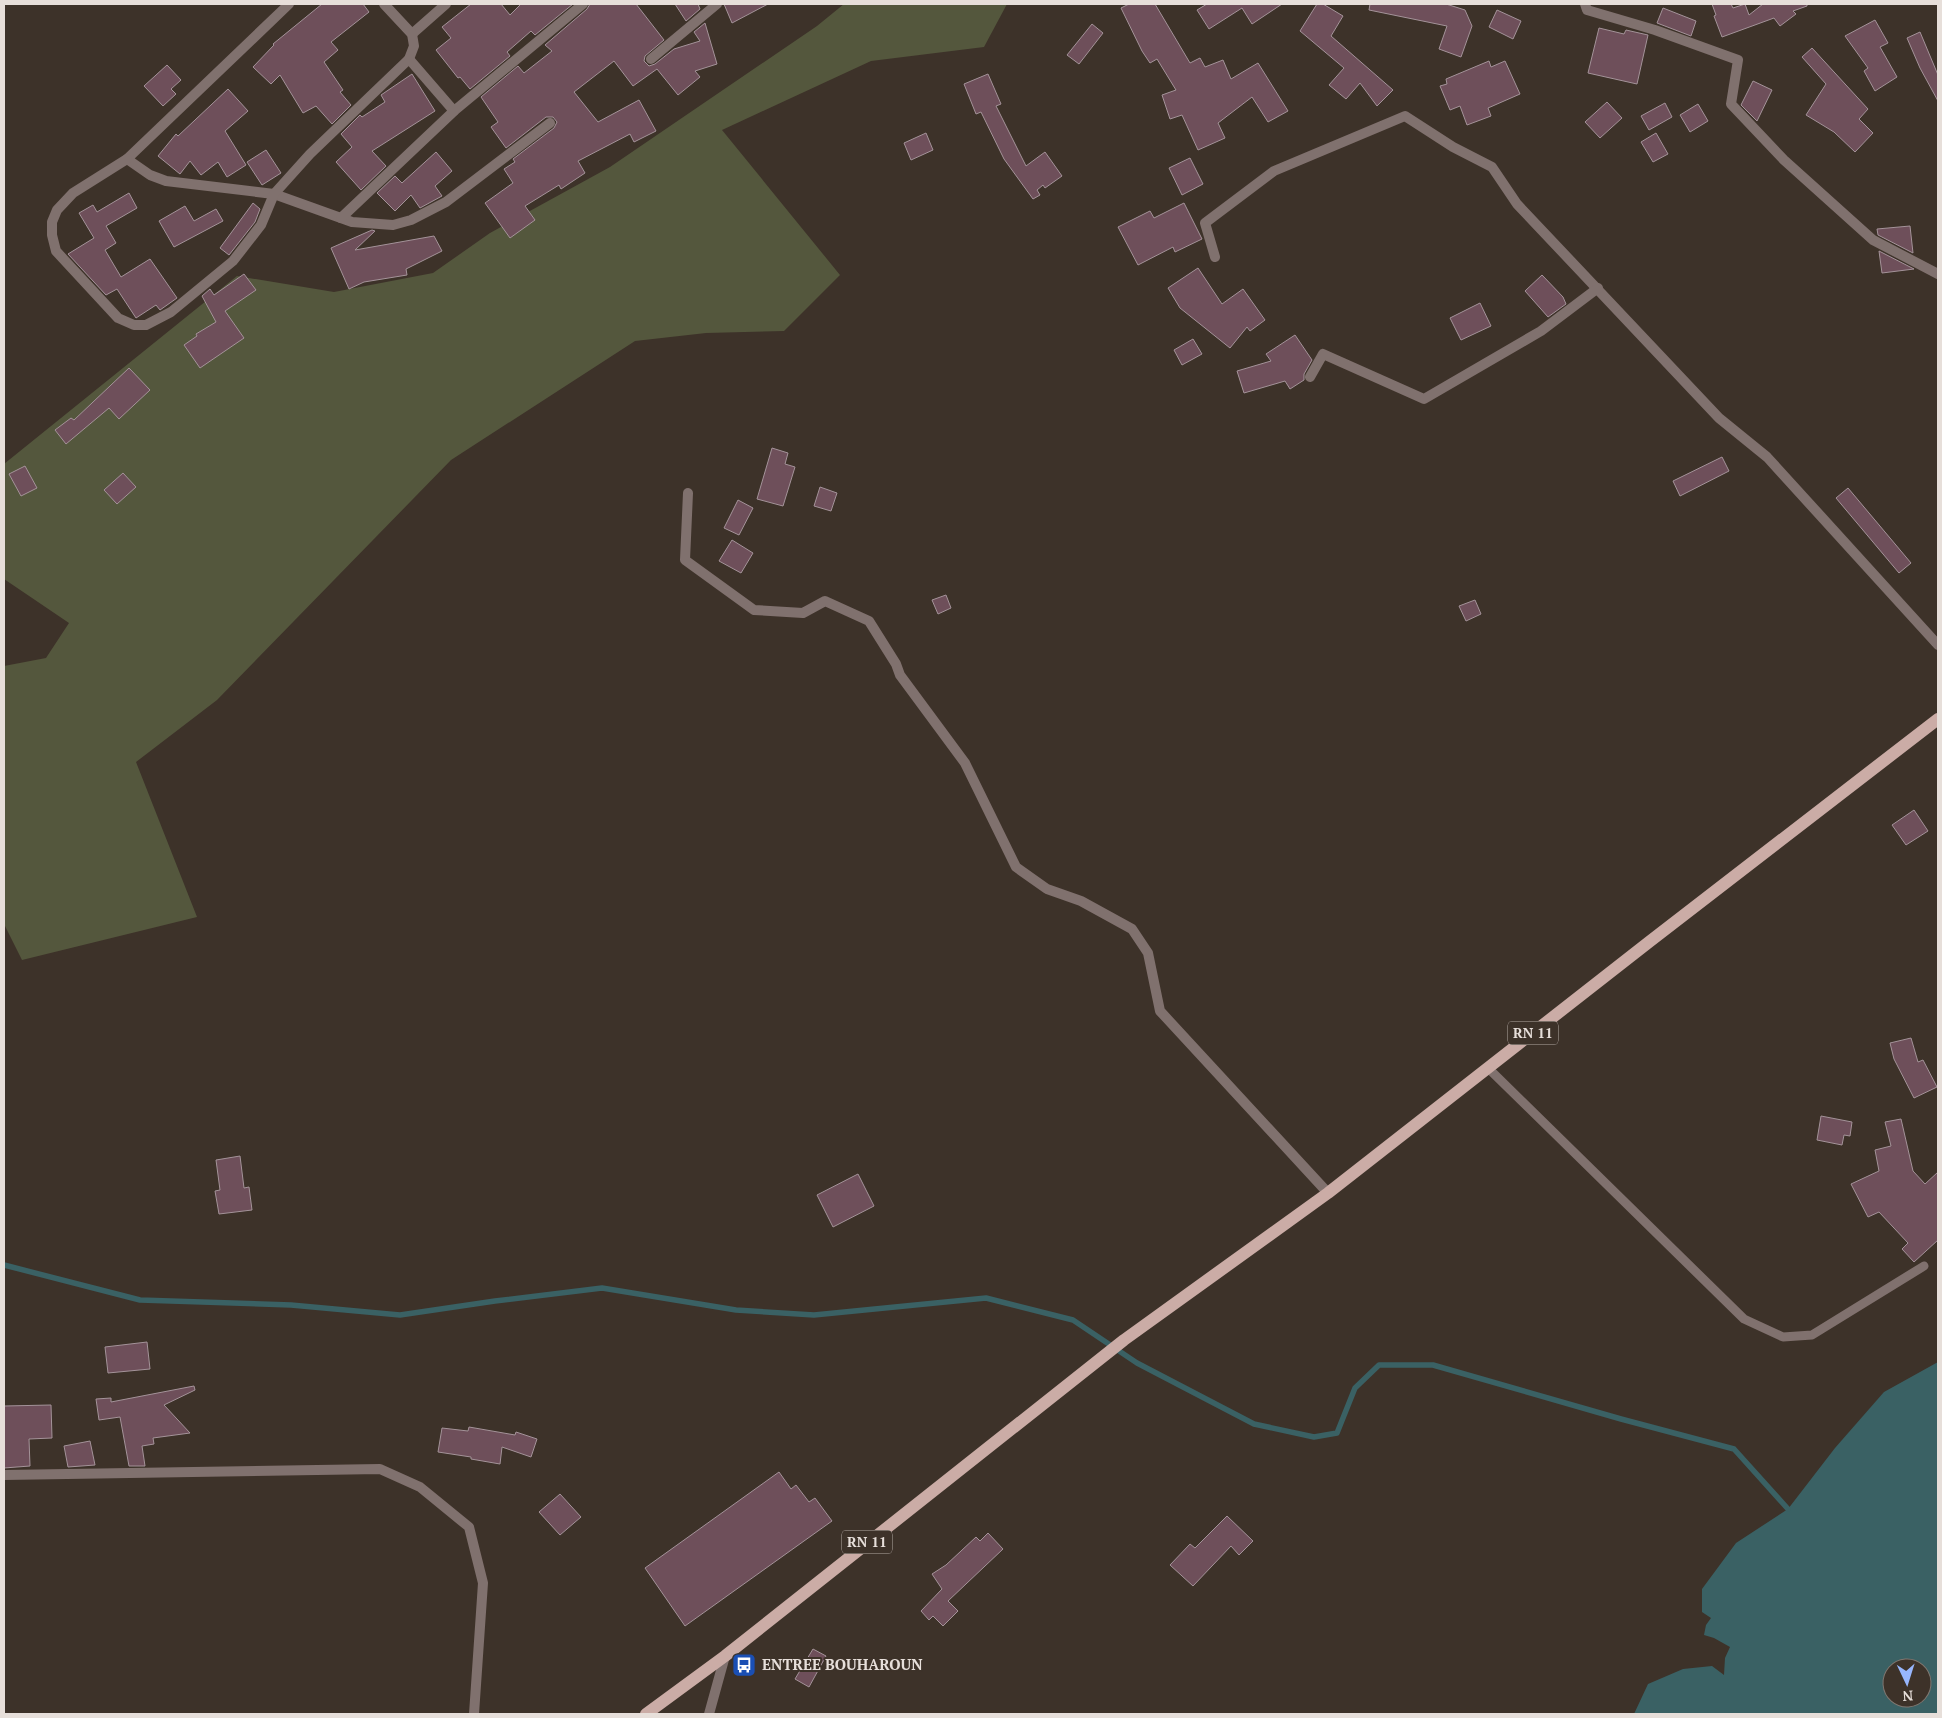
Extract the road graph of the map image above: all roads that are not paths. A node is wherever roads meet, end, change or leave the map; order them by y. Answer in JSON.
{"nodes":[{"id":1,"x":289,"y":4,"type":"edge"},
{"id":2,"x":384,"y":4,"type":"edge"},
{"id":3,"x":446,"y":4,"type":"edge"},
{"id":4,"x":583,"y":4,"type":"edge"},
{"id":5,"x":717,"y":4,"type":"edge"},
{"id":6,"x":1584,"y":4,"type":"edge"},
{"id":7,"x":412,"y":34,"type":"junction"},
{"id":8,"x":409,"y":59,"type":"junction"},
{"id":9,"x":651,"y":59,"type":"dead end"},
{"id":10,"x":454,"y":111,"type":"junction"},
{"id":11,"x":550,"y":123,"type":"dead end"},
{"id":12,"x":127,"y":158,"type":"junction"},
{"id":13,"x":274,"y":194,"type":"junction"},
{"id":14,"x":341,"y":218,"type":"junction"},
{"id":15,"x":1215,"y":258,"type":"dead end"},
{"id":16,"x":1938,"y":274,"type":"edge"},
{"id":17,"x":1598,"y":288,"type":"junction"},
{"id":18,"x":1310,"y":377,"type":"dead end"},
{"id":19,"x":688,"y":493,"type":"dead end"},
{"id":20,"x":1938,"y":645,"type":"edge"},
{"id":21,"x":1938,"y":719,"type":"edge"},
{"id":22,"x":1488,"y":1068,"type":"junction"},
{"id":23,"x":1328,"y":1193,"type":"junction"},
{"id":24,"x":1924,"y":1266,"type":"dead end"},
{"id":25,"x":4,"y":1475,"type":"edge"},
{"id":26,"x":725,"y":1656,"type":"junction"},
{"id":27,"x":474,"y":1714,"type":"edge"},
{"id":28,"x":646,"y":1714,"type":"edge"},
{"id":29,"x":709,"y":1714,"type":"edge"}],
"edges":[{"from":1,"to":12,"type":"street"},
{"from":2,"to":7,"type":"street"},
{"from":3,"to":7,"type":"street"},
{"from":4,"to":10,"type":"street"},
{"from":5,"to":9,"type":"street"},
{"from":6,"to":16,"type":"street"},
{"from":7,"to":8,"type":"street"},
{"from":8,"to":10,"type":"street"},
{"from":8,"to":13,"type":"street"},
{"from":10,"to":14,"type":"street"},
{"from":11,"to":14,"type":"street"},
{"from":12,"to":13,"type":"street"},
{"from":12,"to":13,"type":"street"},
{"from":13,"to":14,"type":"street"},
{"from":15,"to":17,"type":"street"},
{"from":17,"to":18,"type":"street"},
{"from":17,"to":20,"type":"street"},
{"from":19,"to":23,"type":"street"},
{"from":21,"to":22,"type":"main road","number":"RN 11"},
{"from":22,"to":23,"type":"main road","number":"RN 11"},
{"from":22,"to":24,"type":"lane"},
{"from":23,"to":26,"type":"main road","number":"RN 11"},
{"from":25,"to":27,"type":"street"},
{"from":26,"to":28,"type":"main road","number":"RN 11"},
{"from":26,"to":29,"type":"street"}]}
